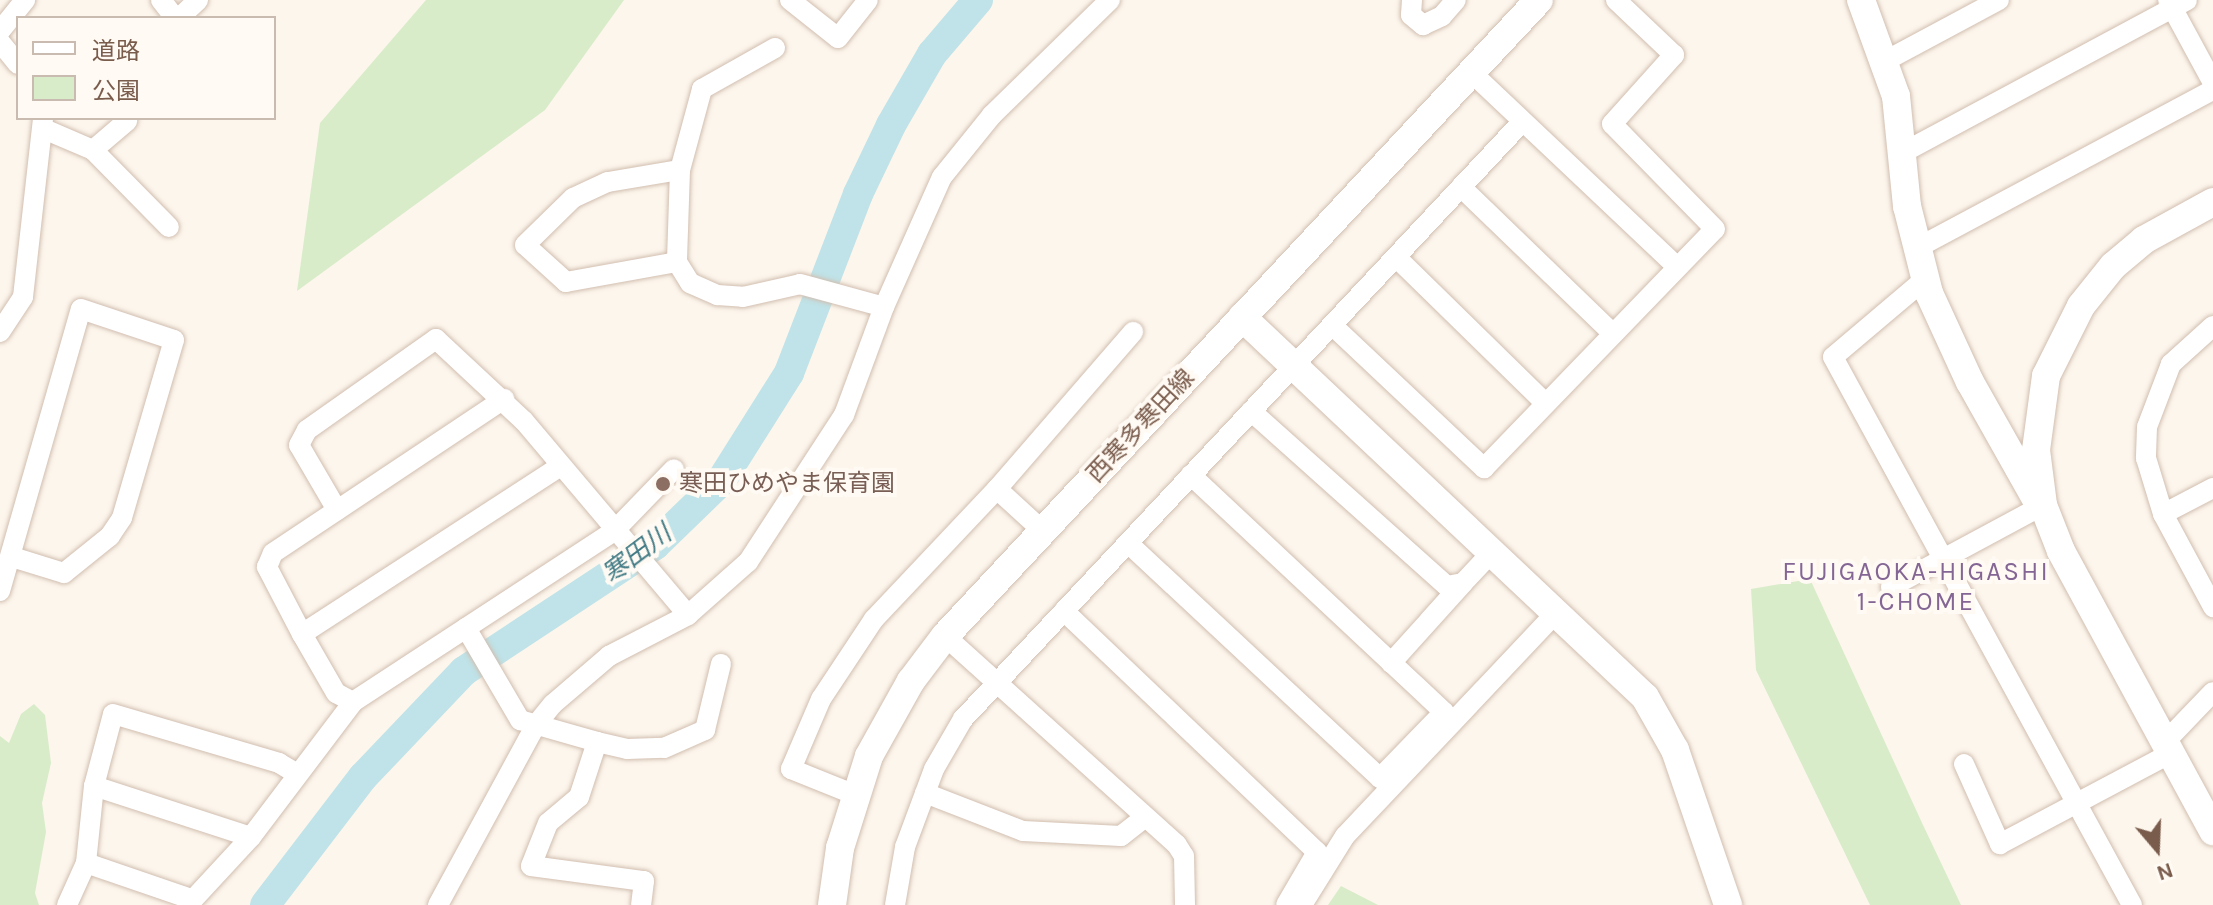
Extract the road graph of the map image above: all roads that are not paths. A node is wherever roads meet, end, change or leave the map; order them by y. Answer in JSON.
{"nodes":[{"id":1,"x":25,"y":0,"type":"edge"},
{"id":2,"x":198,"y":0,"type":"edge"},
{"id":3,"x":790,"y":0,"type":"edge"},
{"id":4,"x":868,"y":0,"type":"edge"},
{"id":5,"x":1110,"y":0,"type":"edge"},
{"id":6,"x":1412,"y":0,"type":"edge"},
{"id":7,"x":1456,"y":0,"type":"edge"},
{"id":8,"x":1539,"y":0,"type":"edge"},
{"id":9,"x":1616,"y":0,"type":"edge"},
{"id":10,"x":1861,"y":0,"type":"edge"},
{"id":11,"x":1999,"y":0,"type":"edge"},
{"id":12,"x":2176,"y":3,"type":"edge"},
{"id":13,"x":170,"y":13,"type":"edge"},
{"id":14,"x":0,"y":31,"type":"edge"},
{"id":15,"x":0,"y":42,"type":"edge"},
{"id":16,"x":775,"y":48,"type":"dead end"},
{"id":17,"x":1887,"y":60,"type":"junction"},
{"id":18,"x":16,"y":62,"type":"edge"},
{"id":19,"x":1471,"y":72,"type":"junction"},
{"id":20,"x":2213,"y":83,"type":"edge"},
{"id":21,"x":2213,"y":90,"type":"edge"},
{"id":22,"x":127,"y":121,"type":"dead end"},
{"id":23,"x":1523,"y":121,"type":"junction"},
{"id":24,"x":44,"y":124,"type":"edge"},
{"id":25,"x":93,"y":150,"type":"junction"},
{"id":26,"x":1904,"y":152,"type":"junction"},
{"id":27,"x":680,"y":170,"type":"junction"},
{"id":28,"x":1461,"y":187,"type":"junction"},
{"id":29,"x":2213,"y":202,"type":"edge"},
{"id":30,"x":169,"y":227,"type":"dead end"},
{"id":31,"x":1915,"y":249,"type":"junction"},
{"id":32,"x":1396,"y":257,"type":"junction"},
{"id":33,"x":677,"y":262,"type":"junction"},
{"id":34,"x":1675,"y":265,"type":"junction"},
{"id":35,"x":1924,"y":280,"type":"junction"},
{"id":36,"x":884,"y":307,"type":"junction"},
{"id":37,"x":1242,"y":317,"type":"junction"},
{"id":38,"x":1332,"y":325,"type":"junction"},
{"id":39,"x":2213,"y":326,"type":"edge"},
{"id":40,"x":0,"y":332,"type":"edge"},
{"id":41,"x":1133,"y":332,"type":"dead end"},
{"id":42,"x":1612,"y":333,"type":"junction"},
{"id":43,"x":1294,"y":366,"type":"junction"},
{"id":44,"x":504,"y":399,"type":"junction"},
{"id":45,"x":1545,"y":403,"type":"junction"},
{"id":46,"x":1251,"y":411,"type":"junction"},
{"id":47,"x":559,"y":467,"type":"junction"},
{"id":48,"x":674,"y":469,"type":"dead end"},
{"id":49,"x":1191,"y":475,"type":"junction"},
{"id":50,"x":2213,"y":488,"type":"edge"},
{"id":51,"x":997,"y":489,"type":"junction"},
{"id":52,"x":2043,"y":505,"type":"junction"},
{"id":53,"x":337,"y":510,"type":"junction"},
{"id":54,"x":2163,"y":514,"type":"junction"},
{"id":55,"x":614,"y":531,"type":"junction"},
{"id":56,"x":1043,"y":531,"type":"junction"},
{"id":57,"x":1128,"y":543,"type":"junction"},
{"id":58,"x":1493,"y":551,"type":"junction"},
{"id":59,"x":12,"y":557,"type":"junction"},
{"id":60,"x":1944,"y":559,"type":"junction"},
{"id":61,"x":1463,"y":583,"type":"junction"},
{"id":62,"x":1891,"y":587,"type":"dead end"},
{"id":63,"x":0,"y":591,"type":"edge"},
{"id":64,"x":2213,"y":607,"type":"edge"},
{"id":65,"x":1064,"y":611,"type":"junction"},
{"id":66,"x":1557,"y":612,"type":"junction"},
{"id":67,"x":688,"y":615,"type":"junction"},
{"id":68,"x":466,"y":628,"type":"junction"},
{"id":69,"x":302,"y":634,"type":"junction"},
{"id":70,"x":945,"y":636,"type":"junction"},
{"id":71,"x":1391,"y":663,"type":"junction"},
{"id":72,"x":721,"y":664,"type":"dead end"},
{"id":73,"x":997,"y":682,"type":"junction"},
{"id":74,"x":2213,"y":692,"type":"edge"},
{"id":75,"x":353,"y":702,"type":"junction"},
{"id":76,"x":535,"y":726,"type":"junction"},
{"id":77,"x":597,"y":742,"type":"junction"},
{"id":78,"x":2168,"y":747,"type":"junction"},
{"id":79,"x":1964,"y":764,"type":"dead end"},
{"id":80,"x":297,"y":774,"type":"junction"},
{"id":81,"x":94,"y":786,"type":"junction"},
{"id":82,"x":925,"y":793,"type":"junction"},
{"id":83,"x":853,"y":794,"type":"junction"},
{"id":84,"x":2077,"y":803,"type":"junction"},
{"id":85,"x":1144,"y":818,"type":"junction"},
{"id":86,"x":2213,"y":831,"type":"edge"},
{"id":87,"x":251,"y":837,"type":"junction"},
{"id":88,"x":86,"y":863,"type":"junction"},
{"id":89,"x":190,"y":902,"type":"edge"},
{"id":90,"x":67,"y":905,"type":"edge"},
{"id":91,"x":438,"y":905,"type":"edge"},
{"id":92,"x":641,"y":905,"type":"edge"},
{"id":93,"x":832,"y":905,"type":"edge"},
{"id":94,"x":895,"y":905,"type":"edge"},
{"id":95,"x":1185,"y":905,"type":"edge"},
{"id":96,"x":1286,"y":905,"type":"edge"},
{"id":97,"x":1302,"y":905,"type":"edge"},
{"id":98,"x":1728,"y":905,"type":"edge"},
{"id":99,"x":2132,"y":905,"type":"edge"}],
"edges":[{"from":1,"to":14,"type":"street"},
{"from":2,"to":13,"type":"street"},
{"from":3,"to":4,"type":"street"},
{"from":5,"to":36,"type":"street"},
{"from":6,"to":7,"type":"street"},
{"from":8,"to":19,"type":"street","name":"西寒多寒田線"},
{"from":9,"to":34,"type":"street"},
{"from":10,"to":17,"type":"street"},
{"from":11,"to":17,"type":"street"},
{"from":12,"to":20,"type":"street"},
{"from":12,"to":26,"type":"street"},
{"from":15,"to":18,"type":"street"},
{"from":16,"to":27,"type":"street"},
{"from":17,"to":26,"type":"street"},
{"from":19,"to":23,"type":"street"},
{"from":19,"to":37,"type":"street","name":"西寒多寒田線"},
{"from":21,"to":31,"type":"street"},
{"from":22,"to":25,"type":"street"},
{"from":23,"to":28,"type":"street"},
{"from":23,"to":34,"type":"street"},
{"from":24,"to":25,"type":"street"},
{"from":24,"to":40,"type":"street"},
{"from":25,"to":30,"type":"street"},
{"from":26,"to":31,"type":"street"},
{"from":27,"to":33,"type":"street"},
{"from":27,"to":33,"type":"street"},
{"from":28,"to":32,"type":"street"},
{"from":28,"to":42,"type":"street"},
{"from":29,"to":52,"type":"street"},
{"from":31,"to":35,"type":"street"},
{"from":32,"to":38,"type":"street"},
{"from":32,"to":45,"type":"street"},
{"from":33,"to":36,"type":"street"},
{"from":34,"to":42,"type":"street"},
{"from":35,"to":52,"type":"street"},
{"from":35,"to":60,"type":"street"},
{"from":36,"to":67,"type":"street"},
{"from":37,"to":43,"type":"street"},
{"from":37,"to":56,"type":"street","name":"西寒多寒田線"},
{"from":38,"to":43,"type":"street"},
{"from":38,"to":45,"type":"street"},
{"from":39,"to":54,"type":"street"},
{"from":41,"to":51,"type":"street"},
{"from":42,"to":45,"type":"street"},
{"from":43,"to":46,"type":"street"},
{"from":43,"to":58,"type":"street"},
{"from":44,"to":47,"type":"street"},
{"from":44,"to":53,"type":"street"},
{"from":44,"to":53,"type":"street"},
{"from":46,"to":49,"type":"street"},
{"from":46,"to":61,"type":"street"},
{"from":47,"to":55,"type":"street"},
{"from":47,"to":69,"type":"street"},
{"from":48,"to":55,"type":"street"},
{"from":49,"to":57,"type":"street"},
{"from":49,"to":71,"type":"street"},
{"from":50,"to":54,"type":"street"},
{"from":51,"to":56,"type":"street"},
{"from":51,"to":83,"type":"street"},
{"from":52,"to":60,"type":"street"},
{"from":52,"to":78,"type":"street"},
{"from":53,"to":69,"type":"street"},
{"from":54,"to":64,"type":"street"},
{"from":55,"to":67,"type":"street"},
{"from":55,"to":68,"type":"street"},
{"from":56,"to":70,"type":"street","name":"西寒多寒田線"},
{"from":57,"to":65,"type":"street"},
{"from":57,"to":71,"type":"street"},
{"from":58,"to":61,"type":"street"},
{"from":58,"to":66,"type":"street"},
{"from":59,"to":59,"type":"street"},
{"from":59,"to":63,"type":"street"},
{"from":60,"to":62,"type":"street"},
{"from":60,"to":84,"type":"street"},
{"from":61,"to":71,"type":"street"},
{"from":65,"to":73,"type":"street"},
{"from":65,"to":96,"type":"street"},
{"from":66,"to":97,"type":"street"},
{"from":66,"to":98,"type":"street"},
{"from":67,"to":76,"type":"street"},
{"from":68,"to":75,"type":"street"},
{"from":68,"to":76,"type":"street"},
{"from":69,"to":75,"type":"street"},
{"from":70,"to":73,"type":"street"},
{"from":70,"to":83,"type":"street","name":"西寒多寒田線"},
{"from":72,"to":77,"type":"street"},
{"from":73,"to":82,"type":"street"},
{"from":73,"to":85,"type":"street"},
{"from":74,"to":78,"type":"street"},
{"from":75,"to":80,"type":"street"},
{"from":76,"to":77,"type":"street"},
{"from":76,"to":91,"type":"street"},
{"from":77,"to":92,"type":"street"},
{"from":78,"to":84,"type":"street"},
{"from":78,"to":86,"type":"street"},
{"from":79,"to":84,"type":"street"},
{"from":80,"to":81,"type":"street"},
{"from":80,"to":87,"type":"street"},
{"from":81,"to":87,"type":"street"},
{"from":81,"to":88,"type":"street"},
{"from":82,"to":85,"type":"street"},
{"from":82,"to":94,"type":"street"},
{"from":83,"to":93,"type":"street","name":"西寒多寒田線"},
{"from":84,"to":99,"type":"street"},
{"from":85,"to":95,"type":"street"},
{"from":87,"to":89,"type":"street"},
{"from":88,"to":89,"type":"street"},
{"from":88,"to":90,"type":"street"}]}
